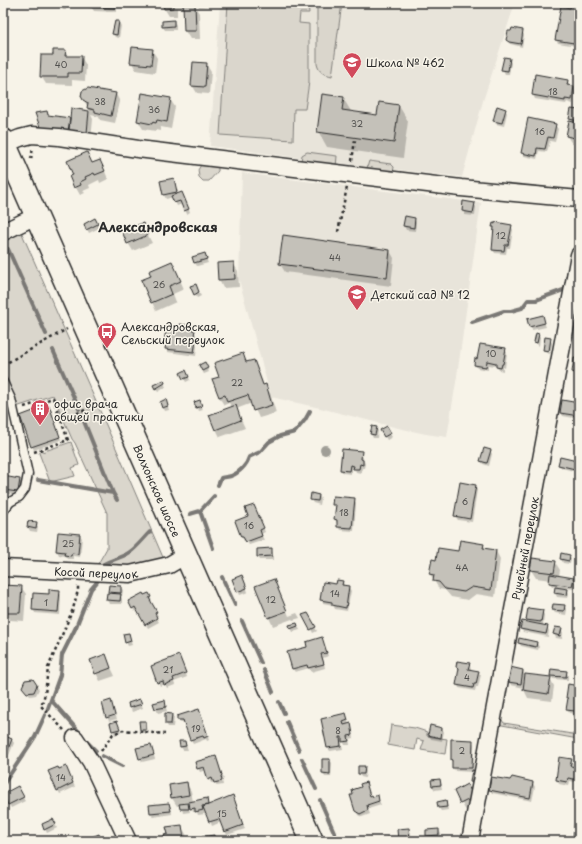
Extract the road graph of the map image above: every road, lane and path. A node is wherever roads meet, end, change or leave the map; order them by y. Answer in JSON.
{"nodes":[{"id":1,"x":4,"y":142,"type":"edge"},
{"id":2,"x":347,"y":187,"type":"dead end"},
{"id":3,"x":579,"y":200,"type":"edge"},
{"id":4,"x":36,"y":216,"type":"junction"},
{"id":5,"x":3,"y":232,"type":"edge"},
{"id":6,"x":338,"y":232,"type":"dead end"},
{"id":7,"x":579,"y":255,"type":"edge"},
{"id":8,"x":67,"y":329,"type":"dead end"},
{"id":9,"x":3,"y":364,"type":"edge"},
{"id":10,"x":3,"y":382,"type":"edge"},
{"id":11,"x":11,"y":399,"type":"junction"},
{"id":12,"x":3,"y":402,"type":"edge"},
{"id":13,"x":100,"y":404,"type":"dead end"},
{"id":14,"x":14,"y":411,"type":"junction"},
{"id":15,"x":60,"y":420,"type":"junction"},
{"id":16,"x":24,"y":455,"type":"junction"},
{"id":17,"x":3,"y":511,"type":"edge"},
{"id":18,"x":186,"y":555,"type":"junction"},
{"id":19,"x":3,"y":568,"type":"edge"},
{"id":20,"x":84,"y":573,"type":"junction"},
{"id":21,"x":165,"y":734,"type":"dead end"},
{"id":22,"x":75,"y":738,"type":"joint"},
{"id":23,"x":100,"y":752,"type":"dead end"},
{"id":24,"x":128,"y":841,"type":"edge"},
{"id":25,"x":312,"y":841,"type":"edge"},
{"id":26,"x":470,"y":841,"type":"edge"}],
"edges":[{"from":1,"to":3,"type":"street"},
{"from":1,"to":4,"type":"main road","name":"Волхонское шоссе"},
{"from":2,"to":6,"type":"path"},
{"from":4,"to":5,"type":"street"},
{"from":4,"to":18,"type":"main road","name":"Волхонское шоссе"},
{"from":7,"to":26,"type":"street","name":"Ручейный переулок"},
{"from":8,"to":9,"type":"path"},
{"from":10,"to":11,"type":"lane"},
{"from":11,"to":12,"type":"lane"},
{"from":11,"to":14,"type":"lane"},
{"from":13,"to":15,"type":"path"},
{"from":14,"to":15,"type":"path"},
{"from":14,"to":16,"type":"lane"},
{"from":15,"to":16,"type":"path"},
{"from":16,"to":17,"type":"lane"},
{"from":18,"to":20,"type":"street","name":"Косой переулок"},
{"from":18,"to":25,"type":"main road","name":"Волхонское шоссе"},
{"from":19,"to":20,"type":"street","name":"Косой переулок"},
{"from":20,"to":22,"type":"path"},
{"from":21,"to":23,"type":"path"},
{"from":22,"to":24,"type":"street"}]}
